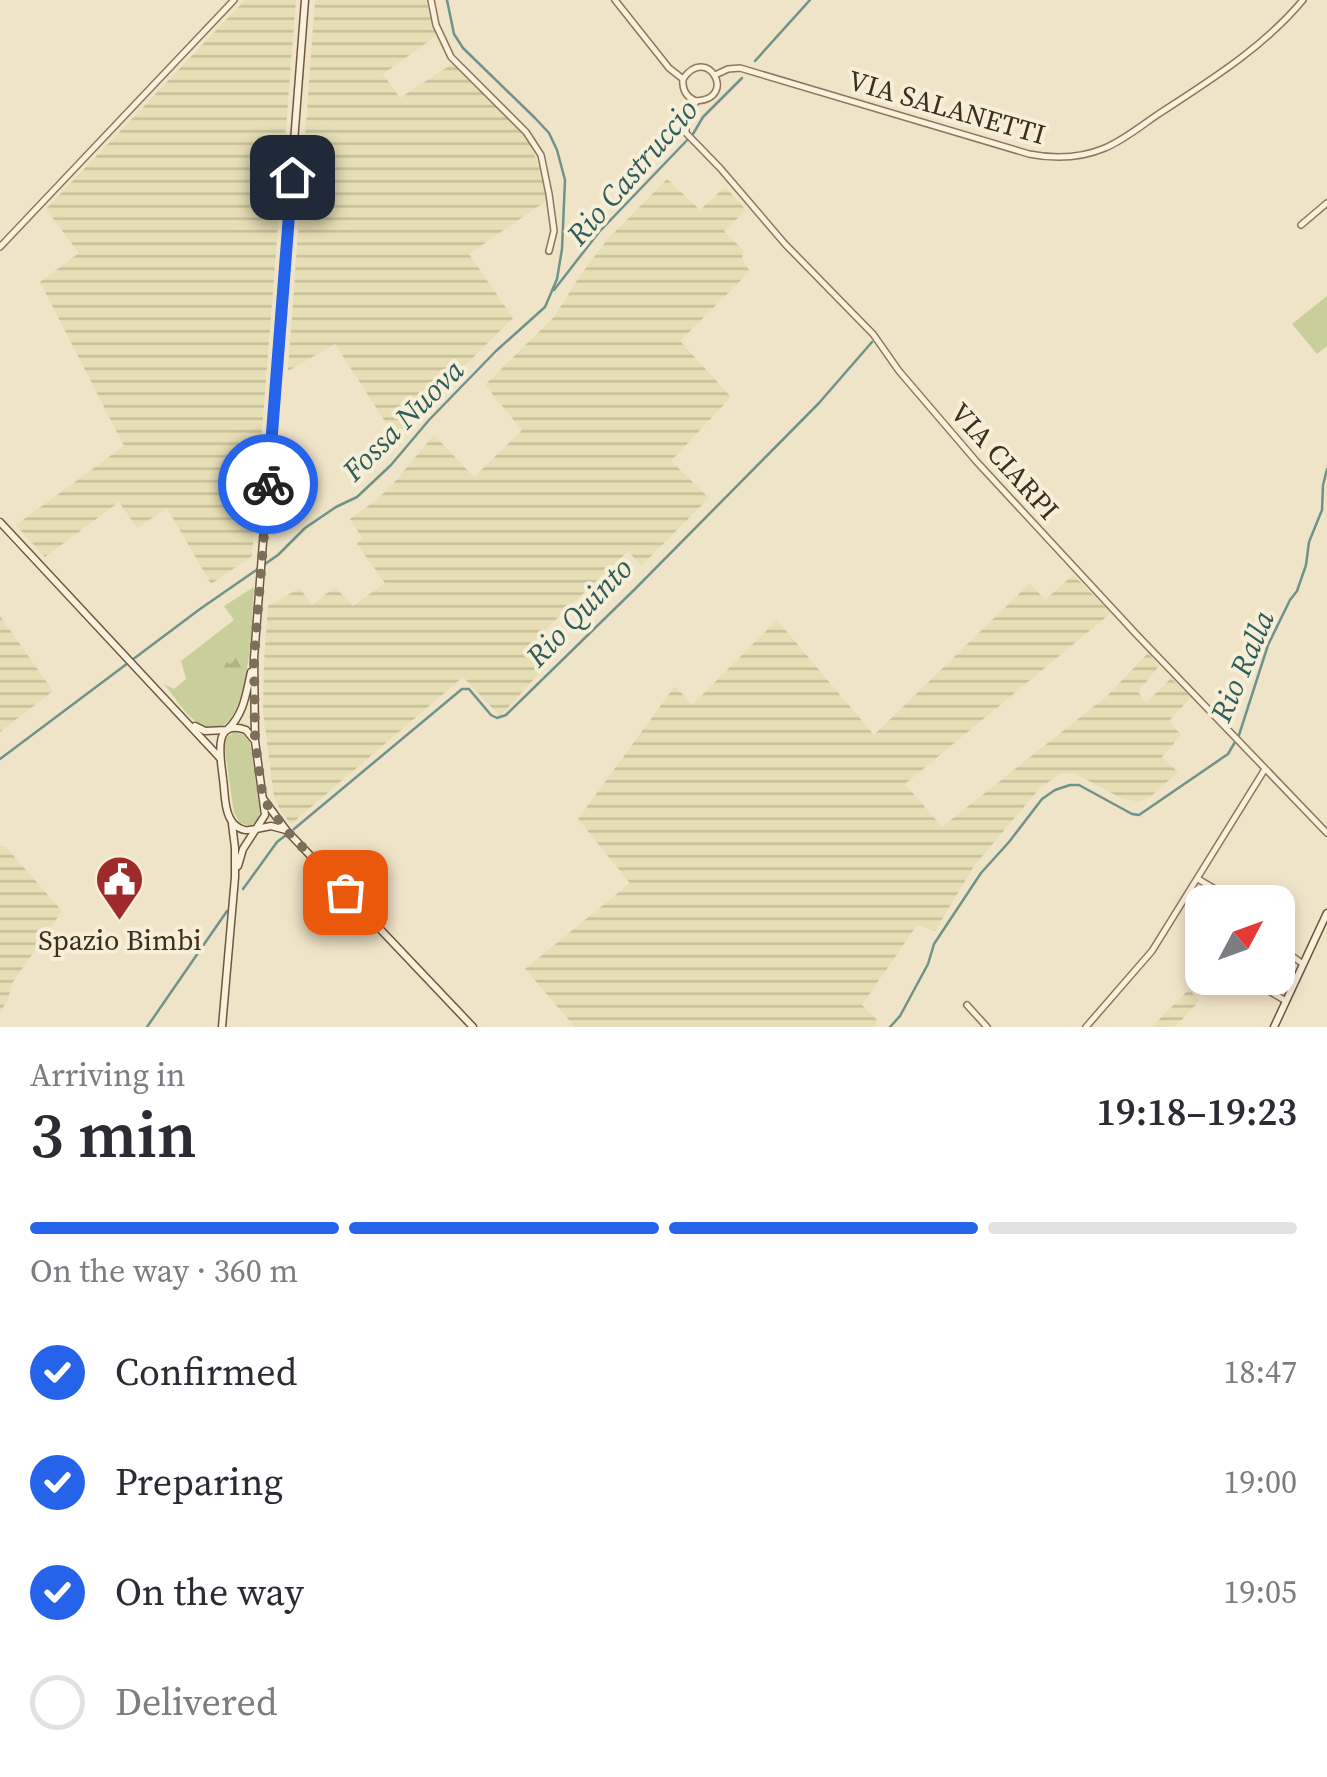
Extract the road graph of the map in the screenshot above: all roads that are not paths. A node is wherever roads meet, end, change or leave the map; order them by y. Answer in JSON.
{"nodes":[{"id":1,"x":234,"y":0,"type":"edge"},
{"id":2,"x":305,"y":0,"type":"edge"},
{"id":3,"x":431,"y":0,"type":"edge"},
{"id":4,"x":615,"y":0,"type":"edge"},
{"id":5,"x":1303,"y":0,"type":"edge"},
{"id":6,"x":716,"y":75,"type":"junction"},
{"id":7,"x":684,"y":79,"type":"junction"},
{"id":8,"x":696,"y":101,"type":"junction"},
{"id":9,"x":1327,"y":204,"type":"edge"},
{"id":10,"x":1301,"y":225,"type":"dead end"},
{"id":11,"x":0,"y":246,"type":"edge"},
{"id":12,"x":549,"y":251,"type":"dead end"},
{"id":13,"x":0,"y":522,"type":"edge"},
{"id":14,"x":254,"y":658,"type":"junction"},
{"id":15,"x":182,"y":716,"type":"junction"},
{"id":16,"x":227,"y":730,"type":"junction"},
{"id":17,"x":255,"y":741,"type":"junction"},
{"id":18,"x":220,"y":759,"type":"junction"},
{"id":19,"x":1265,"y":769,"type":"junction"},
{"id":20,"x":263,"y":799,"type":"junction"},
{"id":21,"x":232,"y":822,"type":"junction"},
{"id":22,"x":256,"y":828,"type":"junction"},
{"id":23,"x":286,"y":830,"type":"junction"},
{"id":24,"x":1327,"y":833,"type":"edge"},
{"id":25,"x":235,"y":877,"type":"junction"},
{"id":26,"x":1198,"y":879,"type":"junction"},
{"id":27,"x":1208,"y":885,"type":"edge"},
{"id":28,"x":1327,"y":913,"type":"edge"},
{"id":29,"x":1295,"y":958,"type":"edge"},
{"id":30,"x":1303,"y":964,"type":"junction"},
{"id":31,"x":1276,"y":995,"type":"edge"},
{"id":32,"x":1286,"y":1001,"type":"junction"},
{"id":33,"x":967,"y":1005,"type":"dead end"},
{"id":34,"x":222,"y":1027,"type":"edge"},
{"id":35,"x":474,"y":1027,"type":"edge"},
{"id":36,"x":987,"y":1027,"type":"edge"},
{"id":37,"x":1086,"y":1027,"type":"edge"},
{"id":38,"x":1274,"y":1027,"type":"edge"}],
"edges":[{"from":1,"to":11,"type":"street"},
{"from":2,"to":14,"type":"main road"},
{"from":3,"to":12,"type":"street"},
{"from":4,"to":7,"type":"street"},
{"from":5,"to":6,"type":"street","name":"VIA SALANETTI"},
{"from":6,"to":7,"type":"street"},
{"from":6,"to":8,"type":"street"},
{"from":7,"to":8,"type":"street"},
{"from":8,"to":19,"type":"street","name":"VIA CIARPI"},
{"from":9,"to":10,"type":"street"},
{"from":13,"to":15,"type":"main road"},
{"from":14,"to":16,"type":"main road"},
{"from":14,"to":17,"type":"main road"},
{"from":15,"to":16,"type":"main road"},
{"from":15,"to":18,"type":"main road"},
{"from":16,"to":17,"type":"main road"},
{"from":16,"to":18,"type":"main road"},
{"from":17,"to":20,"type":"main road"},
{"from":18,"to":21,"type":"main road"},
{"from":19,"to":24,"type":"street","name":"VIA CIARPI"},
{"from":19,"to":26,"type":"street"},
{"from":20,"to":22,"type":"main road"},
{"from":20,"to":23,"type":"main road"},
{"from":21,"to":22,"type":"main road"},
{"from":21,"to":25,"type":"main road"},
{"from":22,"to":23,"type":"main road"},
{"from":22,"to":25,"type":"main road"},
{"from":23,"to":35,"type":"main road"},
{"from":25,"to":34,"type":"main road"},
{"from":26,"to":27,"type":"street"},
{"from":26,"to":37,"type":"street"},
{"from":28,"to":30,"type":"main road"},
{"from":29,"to":30,"type":"street"},
{"from":30,"to":32,"type":"main road"},
{"from":31,"to":32,"type":"street"},
{"from":32,"to":38,"type":"main road"},
{"from":33,"to":36,"type":"street"}]}
